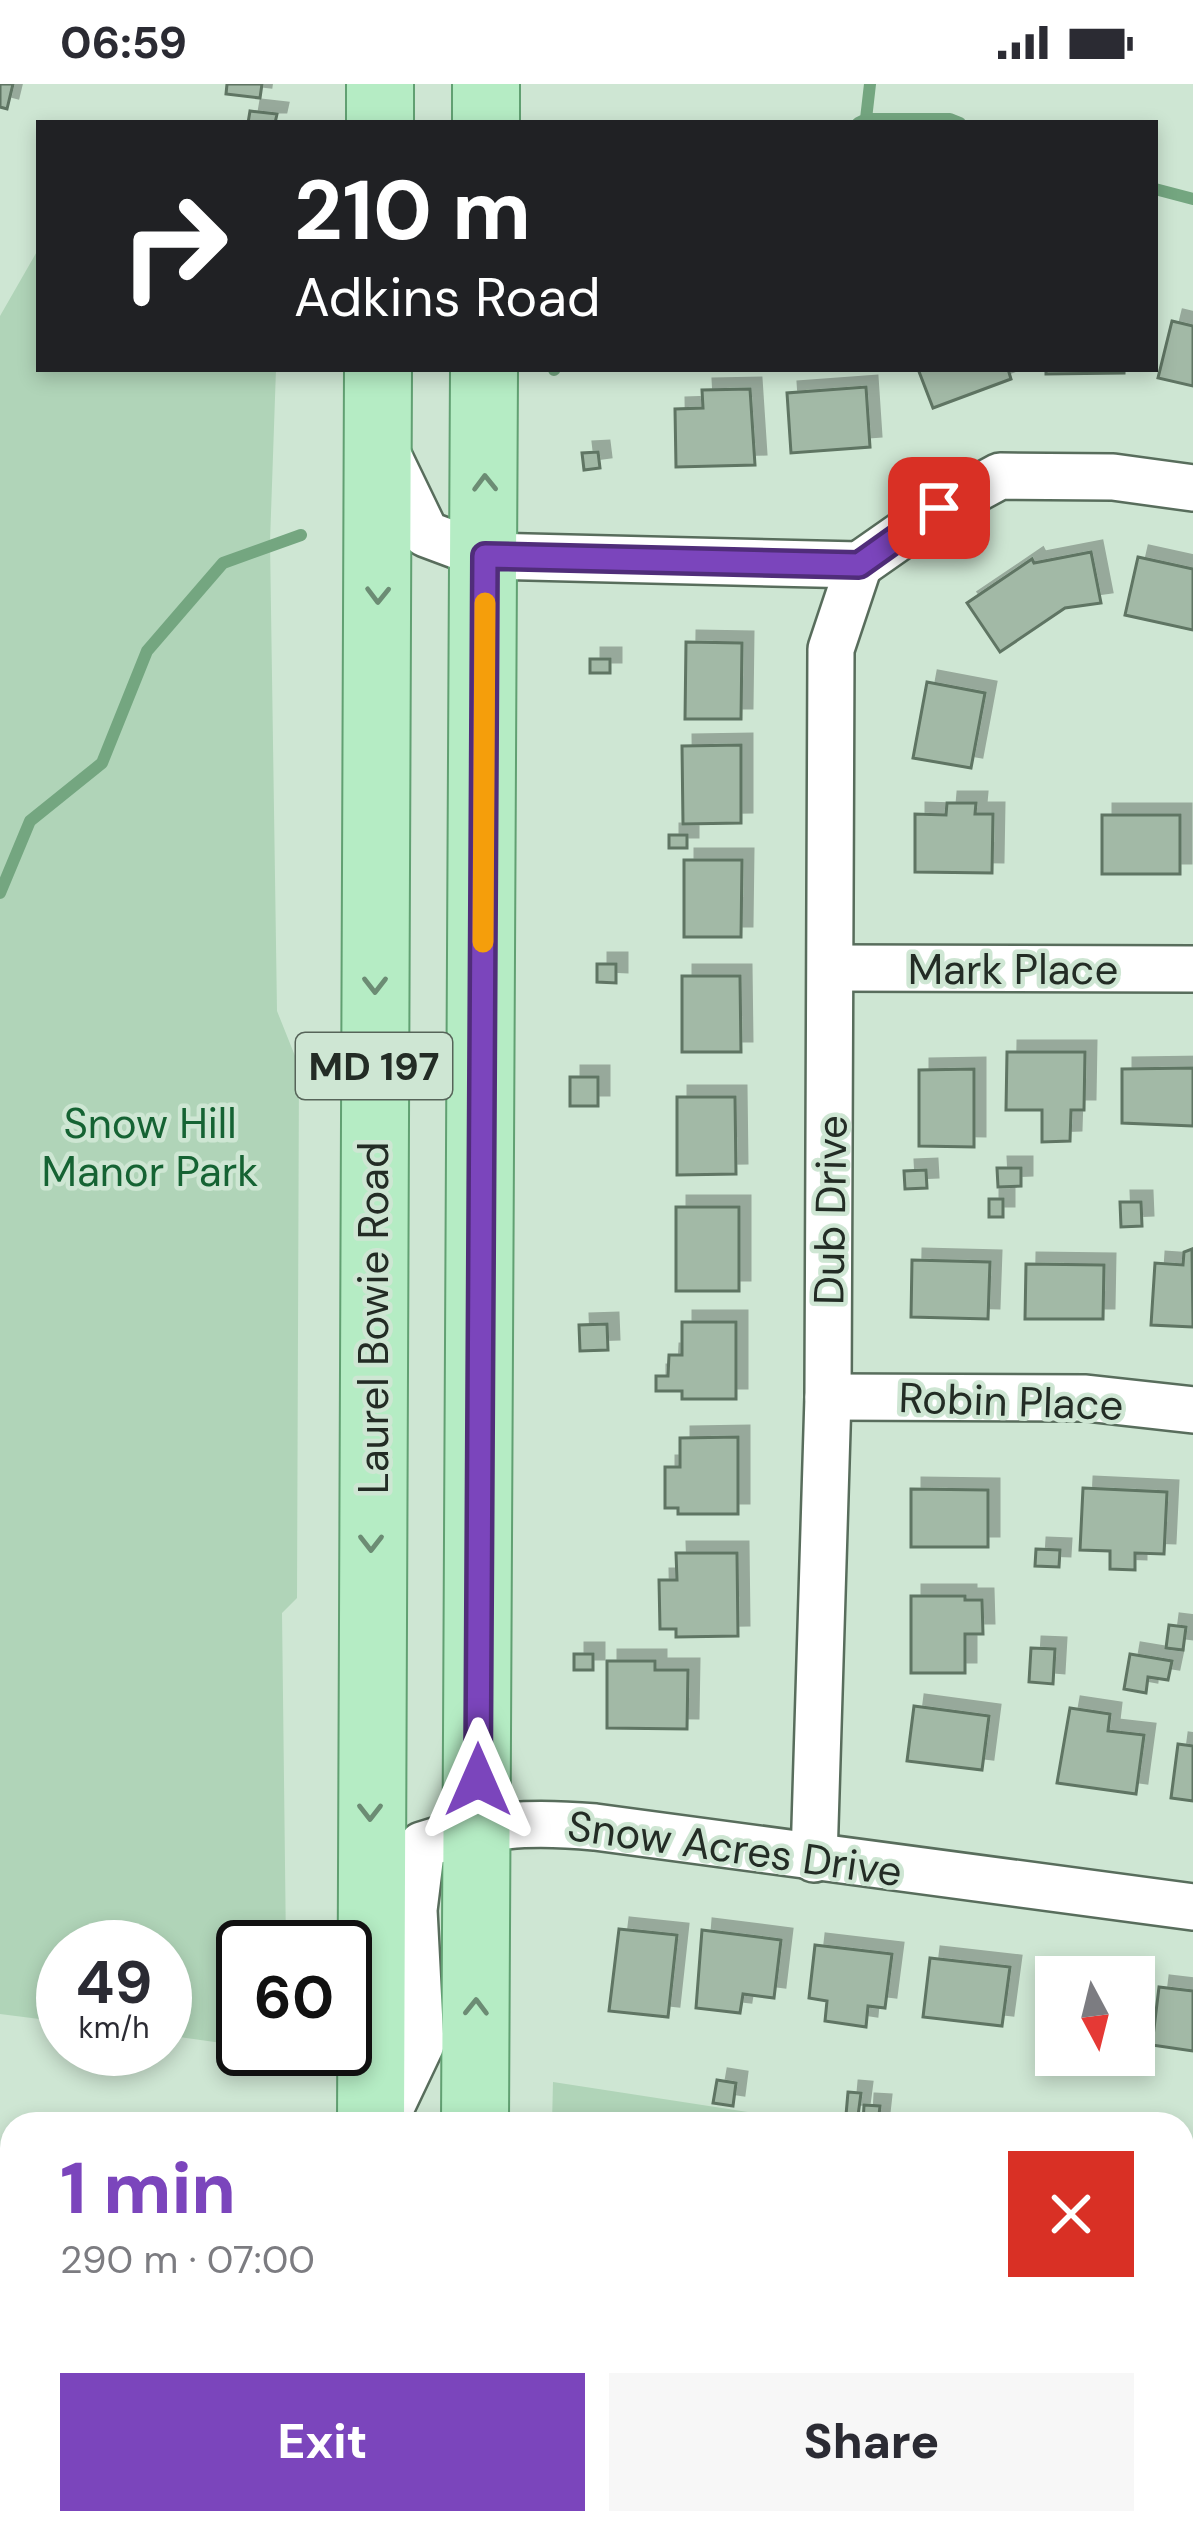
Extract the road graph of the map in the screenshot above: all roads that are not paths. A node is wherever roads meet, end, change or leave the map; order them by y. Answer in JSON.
{"nodes":[{"id":1,"x":380,"y":84,"type":"edge"},
{"id":2,"x":486,"y":84,"type":"edge"},
{"id":3,"x":380,"y":120,"type":"edge"},
{"id":4,"x":486,"y":120,"type":"edge"},
{"id":5,"x":378,"y":372,"type":"edge"},
{"id":6,"x":484,"y":372,"type":"edge"},
{"id":7,"x":379,"y":436,"type":"junction"},
{"id":8,"x":1193,"y":488,"type":"edge"},
{"id":9,"x":485,"y":556,"type":"junction"},
{"id":10,"x":859,"y":565,"type":"junction"},
{"id":11,"x":832,"y":968,"type":"junction"},
{"id":12,"x":1193,"y":969,"type":"edge"},
{"id":13,"x":828,"y":1397,"type":"junction"},
{"id":14,"x":1193,"y":1410,"type":"edge"},
{"id":15,"x":478,"y":1827,"type":"junction"},
{"id":16,"x":814,"y":1859,"type":"junction"},
{"id":17,"x":1193,"y":1907,"type":"edge"},
{"id":18,"x":371,"y":2112,"type":"edge"},
{"id":19,"x":388,"y":2112,"type":"edge"},
{"id":20,"x":475,"y":2112,"type":"edge"}],
"edges":[{"from":1,"to":3,"type":"main road"},
{"from":2,"to":4,"type":"main road"},
{"from":5,"to":7,"type":"main road","name":"Laurel Bowie Road","number":"MD 197"},
{"from":9,"to":6,"type":"main road","number":"MD 197","one_way":true},
{"from":7,"to":9,"type":"street"},
{"from":7,"to":18,"type":"main road","name":"Laurel Bowie Road","number":"MD 197","one_way":true},
{"from":8,"to":10,"type":"street"},
{"from":9,"to":10,"type":"street"},
{"from":9,"to":15,"type":"main road","number":"MD 197"},
{"from":10,"to":11,"type":"street","name":"Dub Drive"},
{"from":11,"to":12,"type":"street","name":"Mark Place"},
{"from":11,"to":13,"type":"street","name":"Dub Drive"},
{"from":13,"to":14,"type":"street","name":"Robin Place"},
{"from":13,"to":16,"type":"street","name":"Dub Drive"},
{"from":15,"to":16,"type":"street","name":"Snow Acres Drive"},
{"from":15,"to":19,"type":"street","name":"Snow Acres Drive"},
{"from":20,"to":15,"type":"main road","number":"MD 197","one_way":true},
{"from":16,"to":17,"type":"street","name":"Snow Acres Drive"}]}
